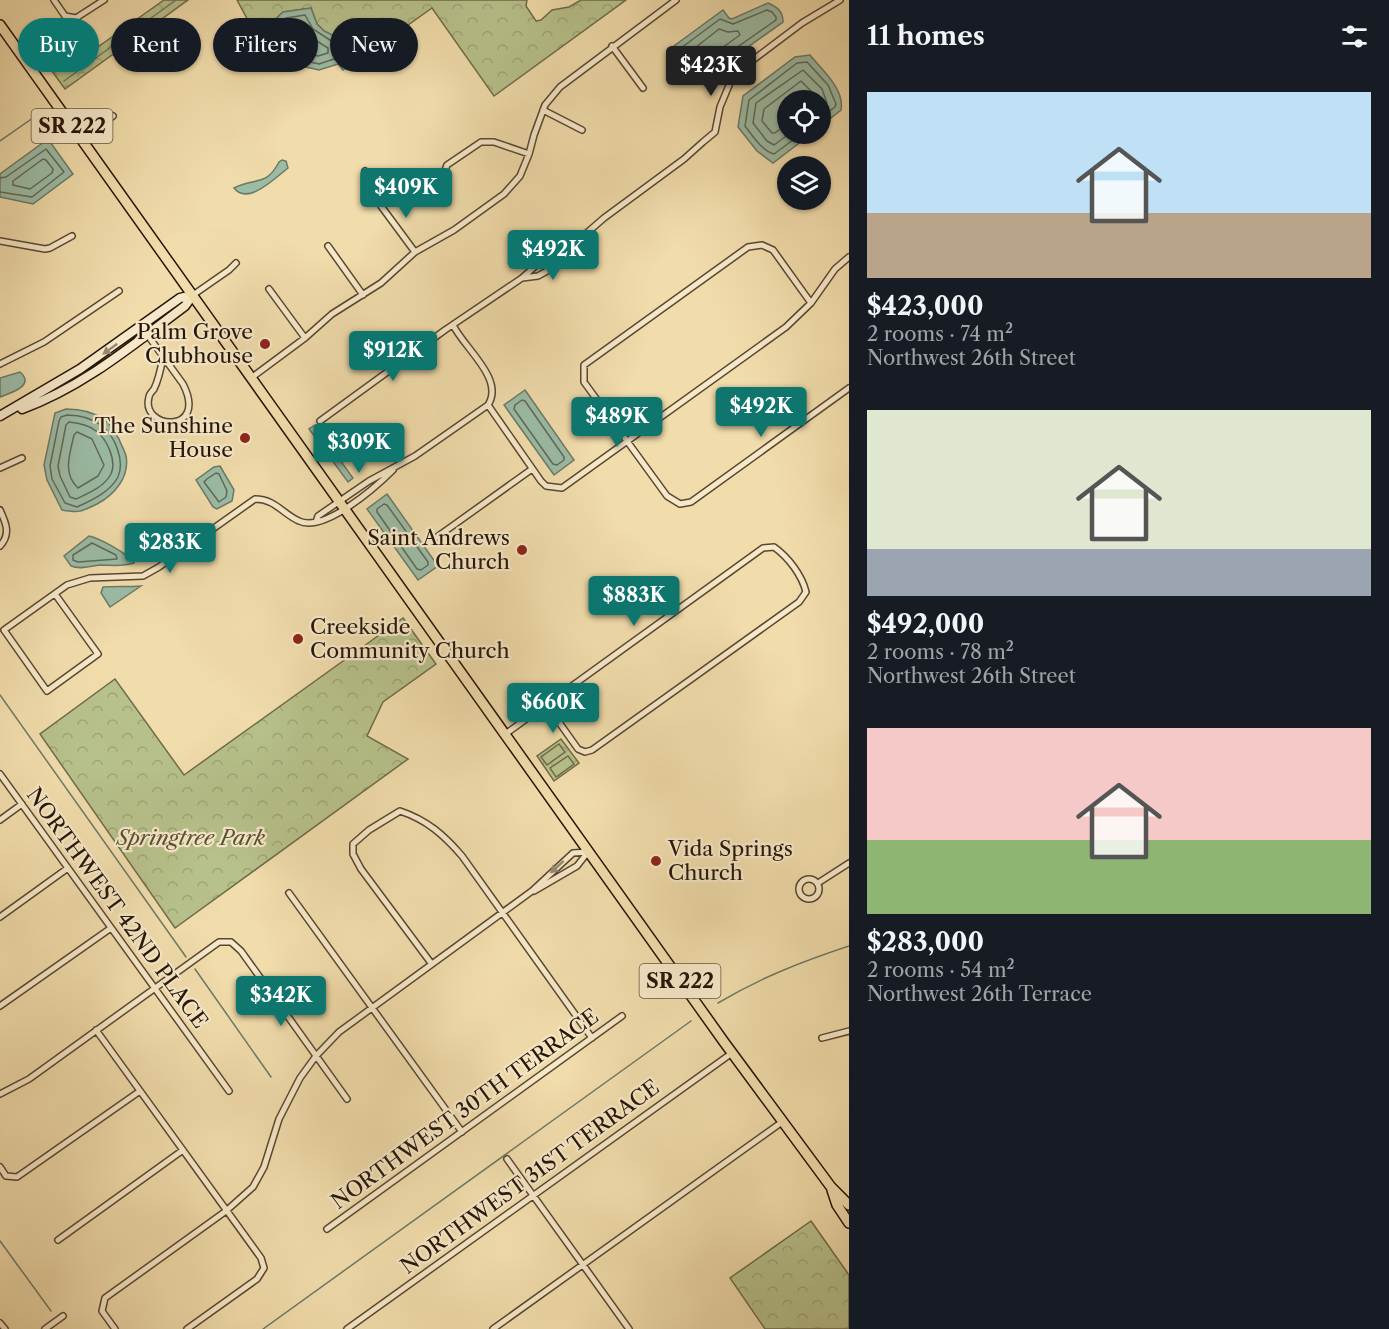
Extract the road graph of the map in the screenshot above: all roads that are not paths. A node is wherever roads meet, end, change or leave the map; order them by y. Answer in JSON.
{"nodes":[{"id":1,"x":54,"y":0,"type":"edge"},
{"id":2,"x":104,"y":0,"type":"edge"},
{"id":3,"x":676,"y":0,"type":"edge"},
{"id":4,"x":840,"y":0,"type":"edge"},
{"id":5,"x":0,"y":26,"type":"edge"},
{"id":6,"x":612,"y":46,"type":"junction"},
{"id":7,"x":643,"y":88,"type":"dead end"},
{"id":8,"x":543,"y":110,"type":"junction"},
{"id":9,"x":113,"y":116,"type":"dead end"},
{"id":10,"x":582,"y":130,"type":"dead end"},
{"id":11,"x":82,"y":139,"type":"junction"},
{"id":12,"x":529,"y":154,"type":"junction"},
{"id":13,"x":365,"y":171,"type":"dead end"},
{"id":14,"x":442,"y":178,"type":"dead end"},
{"id":15,"x":72,"y":236,"type":"dead end"},
{"id":16,"x":0,"y":241,"type":"edge"},
{"id":17,"x":328,"y":246,"type":"dead end"},
{"id":18,"x":566,"y":250,"type":"junction"},
{"id":19,"x":415,"y":252,"type":"junction"},
{"id":20,"x":849,"y":256,"type":"edge"},
{"id":21,"x":236,"y":263,"type":"dead end"},
{"id":22,"x":522,"y":278,"type":"junction"},
{"id":23,"x":269,"y":289,"type":"dead end"},
{"id":24,"x":119,"y":291,"type":"dead end"},
{"id":25,"x":193,"y":295,"type":"junction"},
{"id":26,"x":363,"y":295,"type":"junction"},
{"id":27,"x":811,"y":303,"type":"junction"},
{"id":28,"x":453,"y":325,"type":"junction"},
{"id":29,"x":141,"y":326,"type":"junction"},
{"id":30,"x":147,"y":334,"type":"junction"},
{"id":31,"x":305,"y":338,"type":"junction"},
{"id":32,"x":163,"y":357,"type":"junction"},
{"id":33,"x":0,"y":364,"type":"edge"},
{"id":34,"x":250,"y":378,"type":"junction"},
{"id":35,"x":849,"y":388,"type":"edge"},
{"id":36,"x":488,"y":405,"type":"junction"},
{"id":37,"x":12,"y":410,"type":"junction"},
{"id":38,"x":0,"y":416,"type":"edge"},
{"id":39,"x":320,"y":421,"type":"dead end"},
{"id":40,"x":627,"y":442,"type":"junction"},
{"id":41,"x":22,"y":458,"type":"dead end"},
{"id":42,"x":0,"y":468,"type":"edge"},
{"id":43,"x":532,"y":469,"type":"junction"},
{"id":44,"x":341,"y":505,"type":"junction"},
{"id":45,"x":0,"y":510,"type":"edge"},
{"id":46,"x":430,"y":542,"type":"dead end"},
{"id":47,"x":0,"y":546,"type":"edge"},
{"id":48,"x":55,"y":594,"type":"junction"},
{"id":49,"x":546,"y":704,"type":"junction"},
{"id":50,"x":504,"y":735,"type":"junction"},
{"id":51,"x":0,"y":774,"type":"edge"},
{"id":52,"x":22,"y":804,"type":"junction"},
{"id":53,"x":0,"y":820,"type":"edge"},
{"id":54,"x":588,"y":852,"type":"junction"},
{"id":55,"x":849,"y":863,"type":"edge"},
{"id":56,"x":68,"y":868,"type":"junction"},
{"id":57,"x":818,"y":883,"type":"junction"},
{"id":58,"x":532,"y":891,"type":"junction"},
{"id":59,"x":289,"y":893,"type":"dead end"},
{"id":60,"x":502,"y":912,"type":"junction"},
{"id":61,"x":0,"y":918,"type":"edge"},
{"id":62,"x":111,"y":928,"type":"junction"},
{"id":63,"x":431,"y":963,"type":"junction"},
{"id":64,"x":155,"y":988,"type":"junction"},
{"id":65,"x":0,"y":1006,"type":"edge"},
{"id":66,"x":372,"y":1006,"type":"junction"},
{"id":67,"x":622,"y":1016,"type":"dead end"},
{"id":68,"x":96,"y":1030,"type":"junction"},
{"id":69,"x":849,"y":1031,"type":"edge"},
{"id":70,"x":592,"y":1038,"type":"junction"},
{"id":71,"x":822,"y":1038,"type":"dead end"},
{"id":72,"x":732,"y":1053,"type":"junction"},
{"id":73,"x":316,"y":1056,"type":"junction"},
{"id":74,"x":140,"y":1090,"type":"junction"},
{"id":75,"x":229,"y":1091,"type":"dead end"},
{"id":76,"x":0,"y":1094,"type":"edge"},
{"id":77,"x":347,"y":1099,"type":"dead end"},
{"id":78,"x":782,"y":1122,"type":"junction"},
{"id":79,"x":462,"y":1132,"type":"junction"},
{"id":80,"x":183,"y":1150,"type":"junction"},
{"id":81,"x":507,"y":1159,"type":"dead end"},
{"id":82,"x":0,"y":1167,"type":"edge"},
{"id":83,"x":831,"y":1187,"type":"junction"},
{"id":84,"x":533,"y":1195,"type":"junction"},
{"id":85,"x":849,"y":1205,"type":"edge"},
{"id":86,"x":226,"y":1211,"type":"junction"},
{"id":87,"x":849,"y":1223,"type":"edge"},
{"id":88,"x":327,"y":1229,"type":"dead end"},
{"id":89,"x":58,"y":1240,"type":"dead end"},
{"id":90,"x":583,"y":1264,"type":"junction"},
{"id":91,"x":63,"y":1316,"type":"dead end"},
{"id":92,"x":0,"y":1323,"type":"edge"},
{"id":93,"x":5,"y":1329,"type":"edge"},
{"id":94,"x":45,"y":1329,"type":"edge"},
{"id":95,"x":115,"y":1329,"type":"edge"},
{"id":96,"x":187,"y":1329,"type":"edge"},
{"id":97,"x":347,"y":1329,"type":"edge"},
{"id":98,"x":493,"y":1329,"type":"edge"},
{"id":99,"x":629,"y":1329,"type":"edge"}],
"edges":[{"from":1,"to":2,"type":"street"},
{"from":3,"to":6,"type":"street"},
{"from":4,"to":18,"type":"street"},
{"from":5,"to":11,"type":"main road","number":"SR 222"},
{"from":6,"to":7,"type":"street"},
{"from":6,"to":8,"type":"street"},
{"from":8,"to":10,"type":"street"},
{"from":8,"to":12,"type":"street"},
{"from":9,"to":11,"type":"street"},
{"from":11,"to":25,"type":"main road","number":"SR 222"},
{"from":12,"to":14,"type":"street"},
{"from":12,"to":19,"type":"street"},
{"from":13,"to":19,"type":"street"},
{"from":15,"to":16,"type":"street"},
{"from":17,"to":26,"type":"street"},
{"from":18,"to":22,"type":"street"},
{"from":18,"to":22,"type":"street"},
{"from":19,"to":26,"type":"street"},
{"from":20,"to":27,"type":"street"},
{"from":21,"to":25,"type":"street"},
{"from":22,"to":28,"type":"street"},
{"from":23,"to":31,"type":"street"},
{"from":24,"to":33,"type":"street"},
{"from":25,"to":29,"type":"street"},
{"from":25,"to":30,"type":"street"},
{"from":25,"to":34,"type":"main road","number":"SR 222"},
{"from":26,"to":31,"type":"street"},
{"from":27,"to":40,"type":"street"},
{"from":27,"to":40,"type":"street"},
{"from":28,"to":36,"type":"street"},
{"from":28,"to":39,"type":"street"},
{"from":29,"to":30,"type":"street"},
{"from":29,"to":37,"type":"street","one_way":true},
{"from":30,"to":32,"type":"street"},
{"from":30,"to":37,"type":"street"},
{"from":31,"to":34,"type":"street"},
{"from":32,"to":32,"type":"street"},
{"from":34,"to":44,"type":"main road","number":"SR 222"},
{"from":35,"to":40,"type":"street"},
{"from":36,"to":43,"type":"street"},
{"from":36,"to":44,"type":"street"},
{"from":37,"to":38,"type":"street"},
{"from":40,"to":43,"type":"street"},
{"from":41,"to":42,"type":"street"},
{"from":43,"to":46,"type":"street"},
{"from":44,"to":48,"type":"street"},
{"from":44,"to":50,"type":"main road","number":"SR 222"},
{"from":45,"to":47,"type":"street"},
{"from":48,"to":48,"type":"street"},
{"from":49,"to":49,"type":"street"},
{"from":49,"to":50,"type":"street"},
{"from":50,"to":54,"type":"main road","number":"SR 222"},
{"from":51,"to":52,"type":"street","name":"NORTHWEST 42ND PLACE"},
{"from":52,"to":53,"type":"street"},
{"from":52,"to":56,"type":"street","name":"NORTHWEST 42ND PLACE"},
{"from":54,"to":58,"type":"street"},
{"from":54,"to":58,"type":"street","one_way":true},
{"from":54,"to":72,"type":"main road","number":"SR 222"},
{"from":55,"to":57,"type":"street"},
{"from":56,"to":61,"type":"street"},
{"from":56,"to":62,"type":"street","name":"NORTHWEST 42ND PLACE"},
{"from":57,"to":57,"type":"street"},
{"from":58,"to":60,"type":"street"},
{"from":59,"to":66,"type":"street"},
{"from":60,"to":63,"type":"street"},
{"from":60,"to":63,"type":"street"},
{"from":60,"to":70,"type":"street"},
{"from":62,"to":64,"type":"street","name":"NORTHWEST 42ND PLACE"},
{"from":62,"to":65,"type":"street"},
{"from":63,"to":66,"type":"street"},
{"from":64,"to":68,"type":"street"},
{"from":64,"to":73,"type":"street"},
{"from":64,"to":75,"type":"street","name":"NORTHWEST 42ND PLACE"},
{"from":66,"to":73,"type":"street"},
{"from":66,"to":79,"type":"street"},
{"from":67,"to":70,"type":"street","name":"NORTHWEST 30TH TERRACE"},
{"from":68,"to":74,"type":"street"},
{"from":68,"to":76,"type":"street"},
{"from":69,"to":71,"type":"street"},
{"from":70,"to":79,"type":"street","name":"NORTHWEST 30TH TERRACE"},
{"from":72,"to":78,"type":"main road","number":"SR 222"},
{"from":72,"to":84,"type":"street","name":"NORTHWEST 31ST TERRACE"},
{"from":73,"to":77,"type":"street"},
{"from":73,"to":86,"type":"street"},
{"from":74,"to":80,"type":"street"},
{"from":74,"to":82,"type":"street"},
{"from":78,"to":83,"type":"main road","number":"SR 222"},
{"from":78,"to":90,"type":"street"},
{"from":79,"to":88,"type":"street","name":"NORTHWEST 30TH TERRACE"},
{"from":80,"to":86,"type":"street"},
{"from":80,"to":89,"type":"street"},
{"from":81,"to":84,"type":"street"},
{"from":83,"to":85,"type":"main road","number":"SR 222"},
{"from":83,"to":87,"type":"main road","number":"SR 222"},
{"from":84,"to":90,"type":"street"},
{"from":84,"to":97,"type":"street","name":"NORTHWEST 31ST TERRACE"},
{"from":86,"to":95,"type":"street"},
{"from":86,"to":96,"type":"street"},
{"from":90,"to":98,"type":"street"},
{"from":90,"to":99,"type":"street"},
{"from":91,"to":94,"type":"street"},
{"from":92,"to":93,"type":"street"}]}
